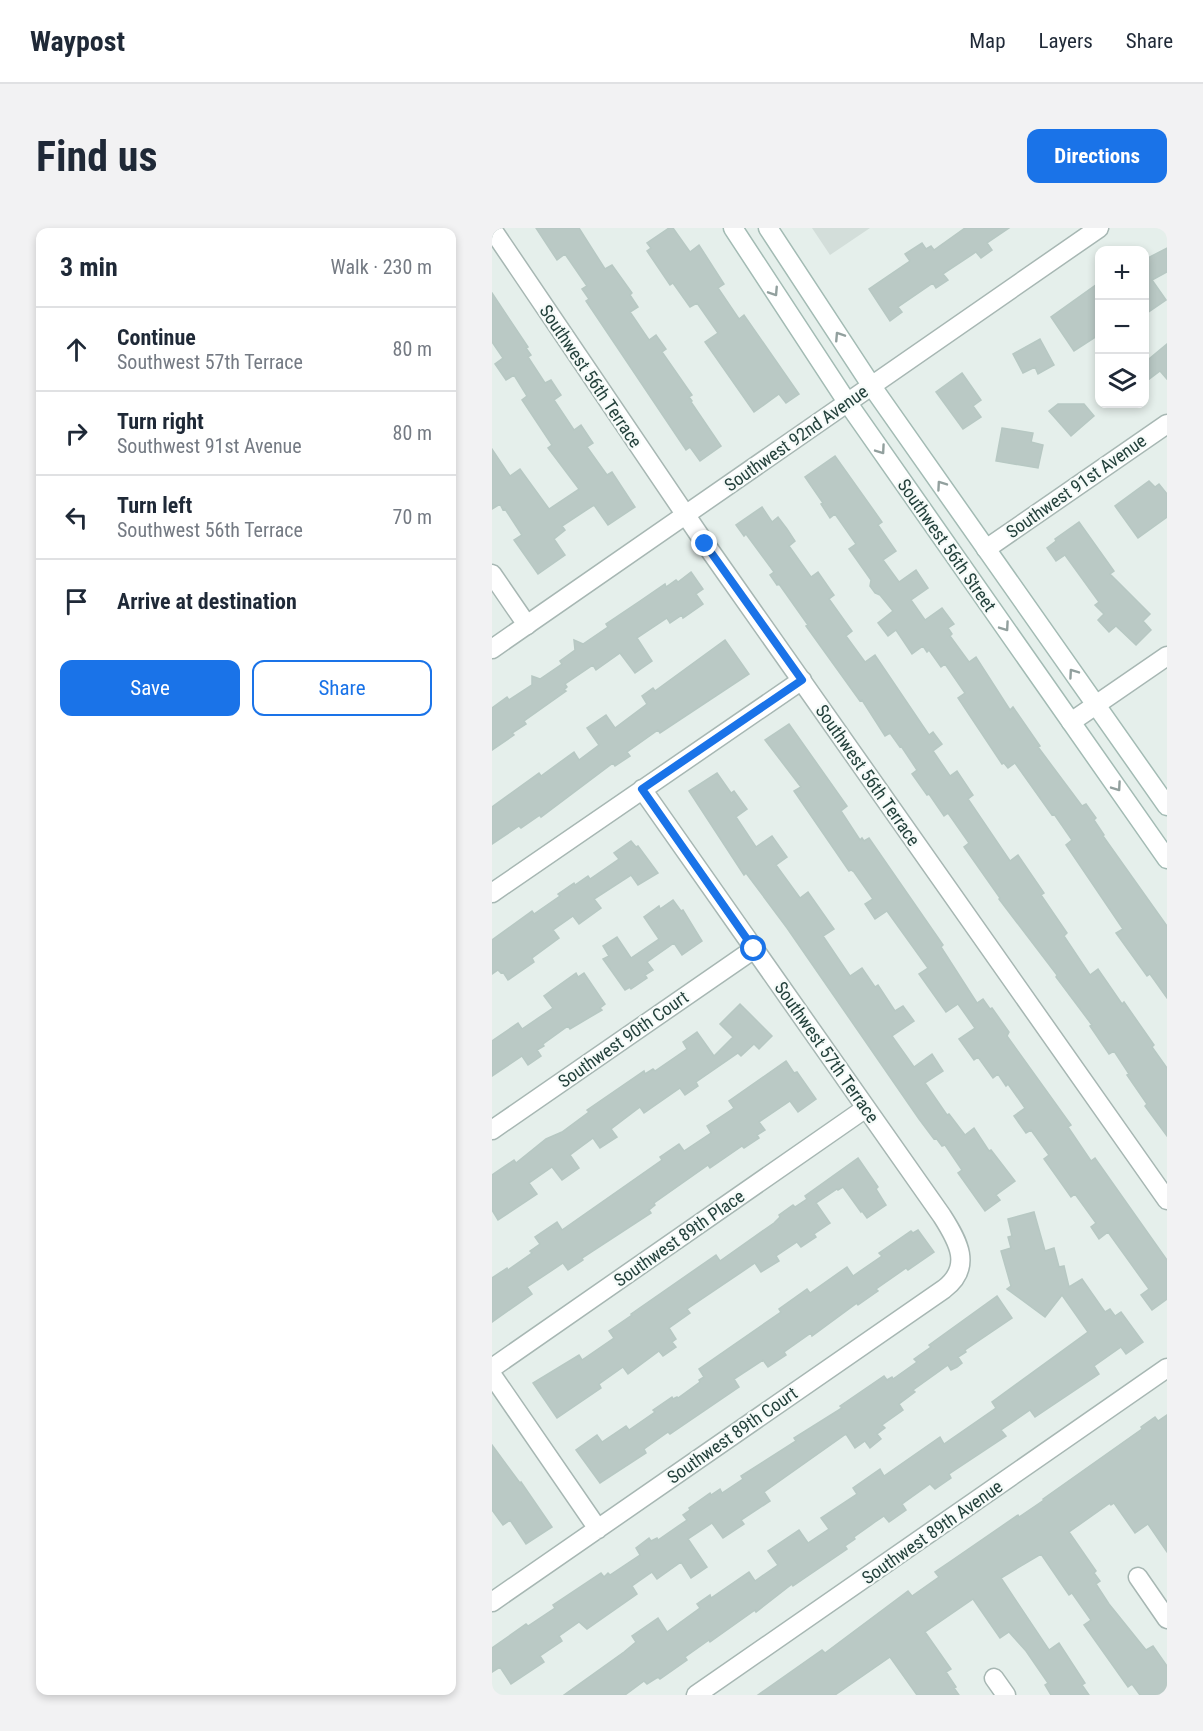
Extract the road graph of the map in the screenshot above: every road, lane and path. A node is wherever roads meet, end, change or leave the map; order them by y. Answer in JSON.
{"nodes":[{"id":1,"x":733,"y":228,"type":"edge"},
{"id":2,"x":768,"y":228,"type":"edge"},
{"id":3,"x":1099,"y":228,"type":"edge"},
{"id":4,"x":492,"y":229,"type":"edge"},
{"id":5,"x":871,"y":385,"type":"junction"},
{"id":6,"x":847,"y":402,"type":"junction"},
{"id":7,"x":1167,"y":424,"type":"edge"},
{"id":8,"x":685,"y":515,"type":"junction"},
{"id":9,"x":986,"y":549,"type":"junction"},
{"id":10,"x":492,"y":574,"type":"edge"},
{"id":11,"x":526,"y":625,"type":"junction"},
{"id":12,"x":492,"y":649,"type":"edge"},
{"id":13,"x":1167,"y":656,"type":"edge"},
{"id":14,"x":802,"y":680,"type":"junction"},
{"id":15,"x":1095,"y":705,"type":"junction"},
{"id":16,"x":1071,"y":722,"type":"junction"},
{"id":17,"x":642,"y":789,"type":"junction"},
{"id":18,"x":1167,"y":806,"type":"edge"},
{"id":19,"x":1167,"y":859,"type":"edge"},
{"id":20,"x":492,"y":893,"type":"edge"},
{"id":21,"x":754,"y":949,"type":"junction"},
{"id":22,"x":866,"y":1108,"type":"junction"},
{"id":23,"x":492,"y":1130,"type":"edge"},
{"id":24,"x":1167,"y":1200,"type":"edge"},
{"id":25,"x":960,"y":1260,"type":"joint"},
{"id":26,"x":492,"y":1368,"type":"edge"},
{"id":27,"x":1167,"y":1368,"type":"edge"},
{"id":28,"x":492,"y":1375,"type":"edge"},
{"id":29,"x":597,"y":1529,"type":"junction"},
{"id":30,"x":1138,"y":1577,"type":"dead end"},
{"id":31,"x":492,"y":1602,"type":"edge"},
{"id":32,"x":1167,"y":1619,"type":"edge"},
{"id":33,"x":994,"y":1678,"type":"dead end"},
{"id":34,"x":696,"y":1695,"type":"edge"},
{"id":35,"x":1006,"y":1695,"type":"edge"}],
"edges":[{"from":1,"to":6,"type":"street","name":"Southwest 56th Street","one_way":true},
{"from":5,"to":2,"type":"street","name":"Southwest 56th Street","one_way":true},
{"from":3,"to":5,"type":"street","name":"Southwest 92nd Avenue"},
{"from":4,"to":8,"type":"street","name":"Southwest 56th Terrace"},
{"from":5,"to":6,"type":"street","name":"Southwest 92nd Avenue"},
{"from":9,"to":5,"type":"street","name":"Southwest 56th Street","one_way":true},
{"from":6,"to":8,"type":"street","name":"Southwest 92nd Avenue"},
{"from":6,"to":16,"type":"street","name":"Southwest 56th Street","one_way":true},
{"from":7,"to":9,"type":"street","name":"Southwest 91st Avenue"},
{"from":8,"to":11,"type":"street","name":"Southwest 92nd Avenue"},
{"from":8,"to":14,"type":"street","name":"Southwest 56th Terrace"},
{"from":15,"to":9,"type":"street","name":"Southwest 56th Street","one_way":true},
{"from":10,"to":11,"type":"street"},
{"from":11,"to":12,"type":"street","name":"Southwest 92nd Avenue"},
{"from":13,"to":15,"type":"street"},
{"from":14,"to":17,"type":"street"},
{"from":14,"to":24,"type":"street","name":"Southwest 56th Terrace"},
{"from":15,"to":16,"type":"street"},
{"from":15,"to":18,"type":"street","name":"Southwest 56th Street"},
{"from":16,"to":19,"type":"street","name":"Southwest 56th Street","one_way":true},
{"from":17,"to":20,"type":"street"},
{"from":17,"to":21,"type":"street","name":"Southwest 57th Terrace"},
{"from":21,"to":22,"type":"street","name":"Southwest 57th Terrace"},
{"from":21,"to":23,"type":"street","name":"Southwest 90th Court"},
{"from":22,"to":25,"type":"street","name":"Southwest 57th Terrace"},
{"from":22,"to":26,"type":"street","name":"Southwest 89th Place"},
{"from":25,"to":29,"type":"street","name":"Southwest 89th Court"},
{"from":27,"to":34,"type":"street","name":"Southwest 89th Avenue"},
{"from":28,"to":29,"type":"street"},
{"from":29,"to":31,"type":"street","name":"Southwest 89th Court"},
{"from":30,"to":32,"type":"street"},
{"from":33,"to":35,"type":"street"}]}
